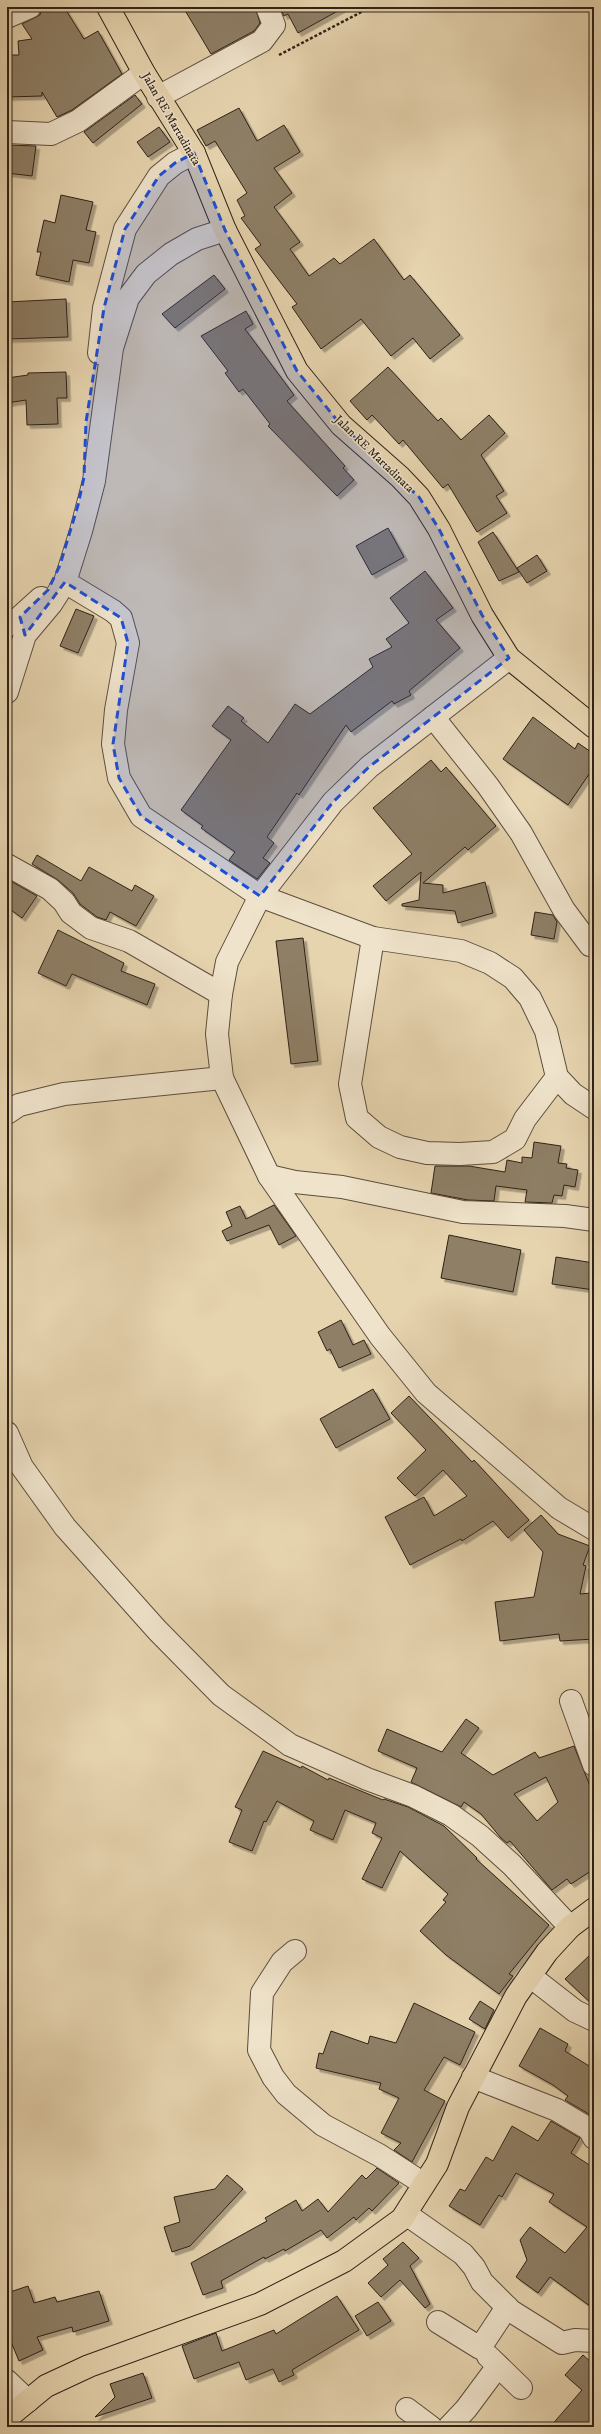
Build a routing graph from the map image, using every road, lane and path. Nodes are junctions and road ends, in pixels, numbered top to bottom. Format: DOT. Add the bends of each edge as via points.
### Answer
graph roads {
  1 [pos="30,7"];
  2 [pos="108,7"];
  3 [pos="267,7"];
  4 [pos="7,17"];
  5 [pos="144,73"];
  6 [pos="158,97"];
  7 [pos="7,132"];
  8 [pos="194,153"];
  9 [pos="225,230"];
  10 [pos="113,312"];
  11 [pos="89,479"];
  12 [pos="65,582"];
  13 [pos="15,628"];
  14 [pos="509,658"];
  15 [pos="7,692"];
  16 [pos="433,717"];
  17 [pos="594,727"];
  18 [pos="7,865"];
  19 [pos="260,896"];
  20 [pos="373,938"];
  21 [pos="590,945"];
  22 [pos="221,994"];
  23 [pos="557,1077"];
  24 [pos="222,1078"];
  25 [pos="594,1108"];
  26 [pos="7,1113"];
  27 [pos="269,1176"];
  28 [pos="594,1220"];
  29 [pos="7,1433"];
  30 [pos="594,1529"];
  31 [pos="571,1701"];
  32 [pos="594,1765"];
  33 [pos="594,1909"];
  34 [pos="570,1927"];
  35 [pos="295,1951"];
  36 [pos="530,1976"];
  37 [pos="594,2020"];
  38 [pos="473,2077"];
  39 [pos="594,2138"];
  40 [pos="424,2184"];
  41 [pos="406,2214"];
  42 [pos="507,2307"];
  43 [pos="438,2322"];
  44 [pos="594,2341"];
  45 [pos="480,2348"];
  46 [pos="498,2366"];
  47 [pos="7,2381"];
  48 [pos="521,2388"];
  49 [pos="28,2400"];
  50 [pos="407,2409"];
  51 [pos="7,2418"];
  52 [pos="431,2427"];
  53 [pos="449,2427"];
  1 -- 4 [label="street"];
  2 -- 5 [label="highway, Jalan RE Martadinata"];
  3 -- 6 [label="street" via="274,25 262,41"];
  5 -- 6 [label="highway, Jalan RE Martadinata"];
  5 -- 7 [label="street" via="78,121 51,134"];
  6 -- 8 [label="highway, Jalan RE Martadinata"];
  8 -- 9 [label="highway, Jalan RE Martadinata"];
  8 -- 10 [label="street" via="175,163 159,176 125,229"];
  9 -- 10 [label="street" via="197,239 171,254 146,274 128,298"];
  9 -- 14 [label="highway, Jalan RE Martadinata" via="297,371 341,425 419,497 439,529 482,615"];
  10 -- 11 [label="street" via="112,348"];
  11 -- 12 [label="street"];
  11 -- 13 [label="street" via="78,505 60,564 48,590"];
  12 -- 13 [label="street" via="51,604"];
  12 -- 19 [label="street" via="121,618 128,643 116,710 113,744 119,778 131,801 141,816"];
  13 -- 15 [label="street"];
  14 -- 16 [label="street"];
  14 -- 17 [label="highway, Jalan RE Martadinata"];
  16 -- 19 [label="street" via="369,767 333,802"];
  16 -- 21 [label="street" via="488,786 521,833 564,910"];
  18 -- 22 [label="street" via="50,889 71,913 91,928 129,941"];
  19 -- 20 [label="street"];
  19 -- 22 [label="street" via="228,962"];
  20 -- 23 [label="street" via="461,951 490,963 513,978 530,998 546,1031"];
  20 -- 23 [label="street" via="350,1084 357,1118 379,1137 400,1147 427,1153 493,1152 515,1139 525,1119"];
  22 -- 24 [label="street" via="217,1034"];
  23 -- 25 [label="street" via="573,1094"];
  24 -- 26 [label="street" via="64,1094 19,1105"];
  24 -- 27 [label="street"];
  27 -- 28 [label="street" via="295,1182 342,1187 463,1212 565,1216"];
  27 -- 30 [label="street" via="380,1336 426,1392 559,1508"];
  29 -- 34 [label="street" via="22,1467 65,1527 157,1630 221,1696 290,1745 366,1779 413,1796 451,1815 480,1836 512,1865"];
  31 -- 32 [label="street"];
  33 -- 34 [label="highway"];
  34 -- 36 [label="highway" via="547,1952"];
  35 -- 40 [label="street" via="282,1962 262,1993 259,2050 273,2077 286,2094 323,2125 379,2155"];
  36 -- 37 [label="street" via="575,2011"];
  36 -- 38 [label="highway" via="516,1996"];
  38 -- 39 [label="street" via="557,2110 589,2129"];
  38 -- 40 [label="highway" via="458,2107 437,2164"];
  40 -- 41 [label="highway"];
  41 -- 42 [label="street" via="463,2254 482,2282"];
  41 -- 49 [label="highway" via="344,2261 260,2304 89,2366 46,2386"];
  42 -- 44 [label="street" via="555,2341"];
  42 -- 45 [label="street"];
  43 -- 45 [label="street"];
  45 -- 46 [label="street"];
  46 -- 48 [label="street"];
  46 -- 53 [label="street"];
  47 -- 49 [label="street"];
  49 -- 51 [label="highway"];
  50 -- 52 [label="street"];
}
